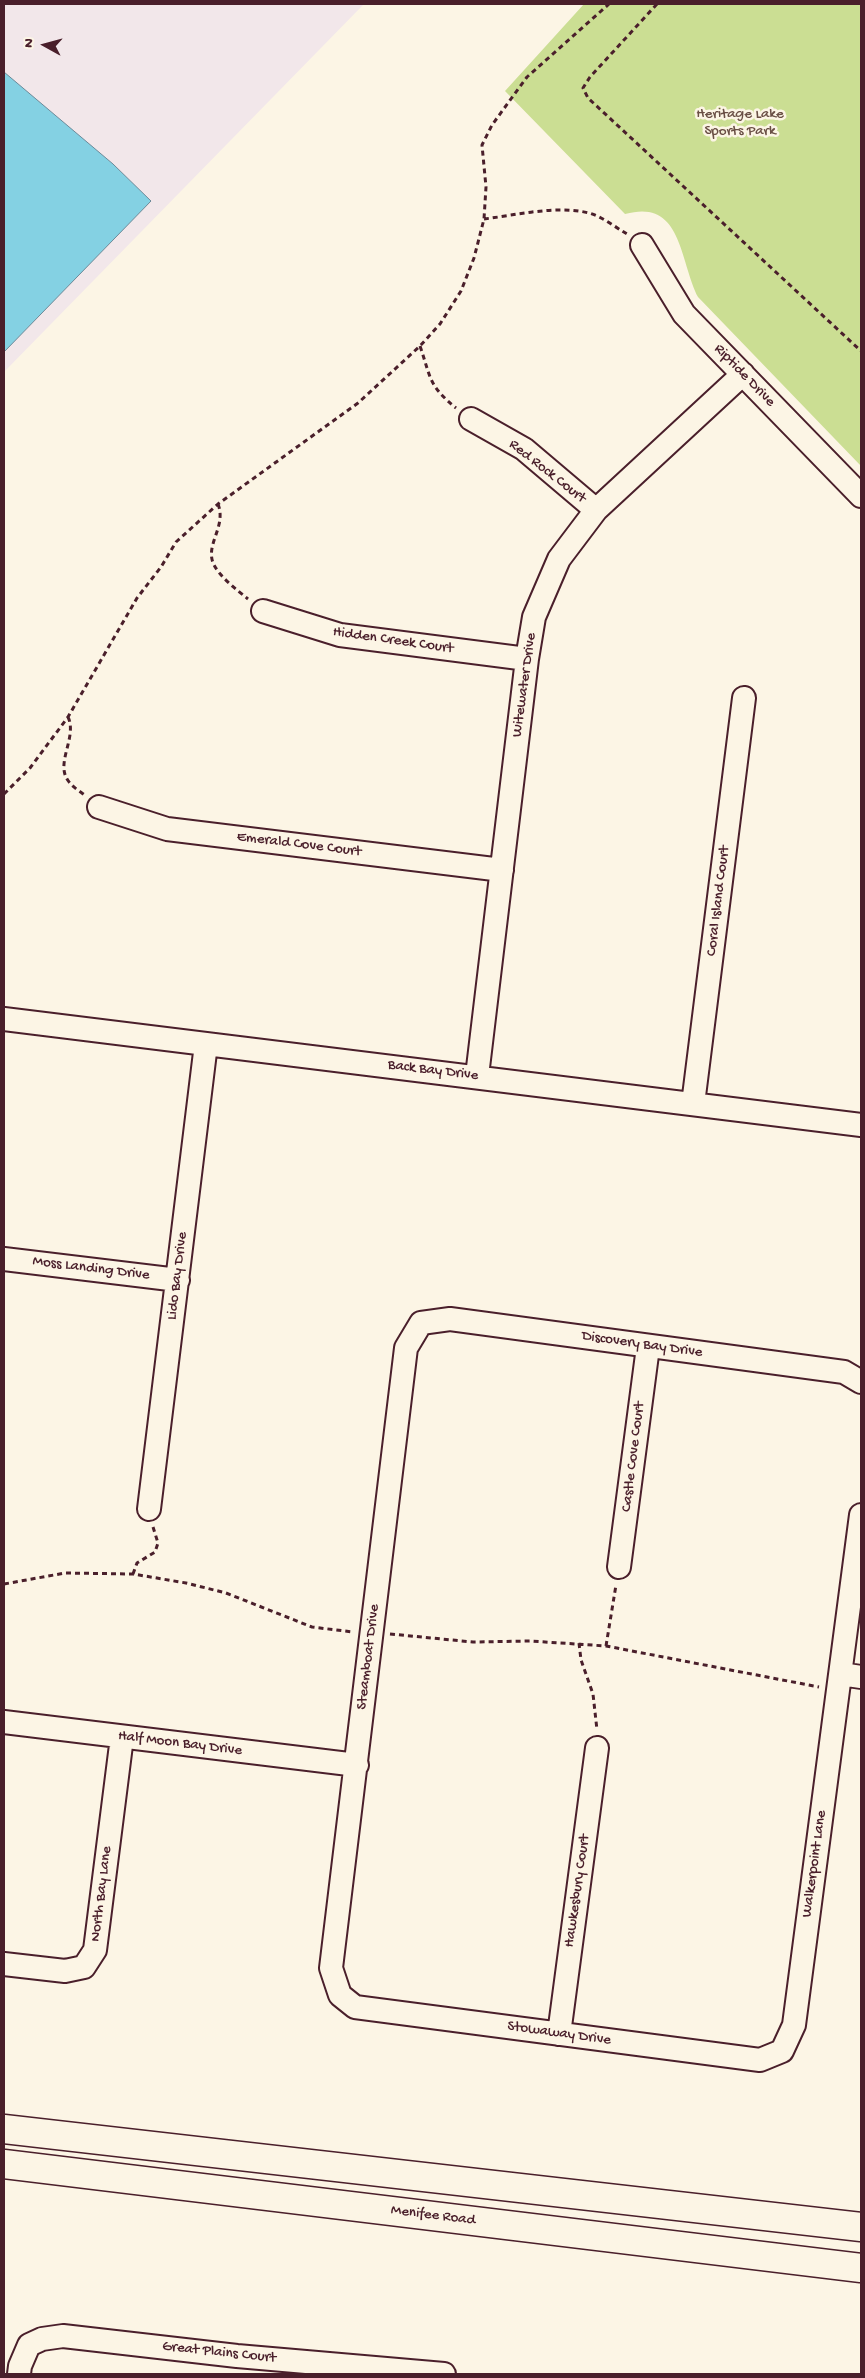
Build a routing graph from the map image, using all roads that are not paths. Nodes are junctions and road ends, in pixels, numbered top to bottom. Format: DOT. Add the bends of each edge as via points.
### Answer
graph roads {
  1 [pos="642,244"];
  2 [pos="743,374"];
  3 [pos="471,420"];
  4 [pos="861,496"];
  5 [pos="596,510"];
  6 [pos="263,611"];
  7 [pos="527,659"];
  8 [pos="744,698"];
  9 [pos="99,807"];
  10 [pos="502,870"];
  11 [pos="4,1019"];
  12 [pos="206,1044"];
  13 [pos="477,1076"];
  14 [pos="693,1104"];
  15 [pos="861,1125"];
  16 [pos="4,1259"];
  17 [pos="178,1280"];
  18 [pos="421,1323"];
  19 [pos="648,1347"];
  20 [pos="861,1382"];
  21 [pos="149,1509"];
  22 [pos="861,1515"];
  23 [pos="619,1567"];
  24 [pos="849,1670"];
  25 [pos="4,1722"];
  26 [pos="122,1737"];
  27 [pos="597,1748"];
  28 [pos="357,1765"];
  29 [pos="4,1964"];
  30 [pos="340,1995"];
  31 [pos="559,2034"];
  32 [pos="782,2051"];
  33 [pos="4,2130"];
  34 [pos="4,2164"];
  35 [pos="861,2227"];
  36 [pos="861,2268"];
  37 [pos="236,2365"];
  38 [pos="19,2374"];
  39 [pos="440,2374"];
  40 [pos="444,2374"];
  1 -- 2 [label="street, Riptide Drive" via="684,314"];
  2 -- 4 [label="street, Riptide Drive"];
  2 -- 5 [label="street, Witewater Drive"];
  3 -- 5 [label="street, Red Rock Court" via="524,449"];
  5 -- 7 [label="street, Witewater Drive" via="559,559 534,617"];
  6 -- 7 [label="street, Hidden Creek Court" via="340,635"];
  7 -- 10 [label="street, Witewater Drive"];
  8 -- 14 [label="street, Coral Island Court"];
  9 -- 10 [label="street, Emerald Cove Court" via="167,829"];
  10 -- 13 [label="street, Witewater Drive"];
  11 -- 12 [label="street, Back Bay Drive"];
  12 -- 13 [label="street, Back Bay Drive"];
  12 -- 17 [label="street, Lido Bay Drive"];
  13 -- 14 [label="street, Back Bay Drive"];
  14 -- 15 [label="street, Back Bay Drive"];
  16 -- 17 [label="street, Moss Landing Drive"];
  17 -- 21 [label="street, Lido Bay Drive"];
  18 -- 19 [label="street, Discovery Bay Drive" via="450,1319"];
  18 -- 28 [label="street, Steamboat Drive" via="406,1348"];
  19 -- 20 [label="street, Discovery Bay Drive" via="844,1372"];
  19 -- 23 [label="street, Castle Cove Court"];
  22 -- 24 [label="street, Walkerpoint Lane"];
  24 -- 32 [label="street, Walkerpoint Lane" via="794,2025"];
  25 -- 26 [label="street, Half Moon Bay Drive"];
  26 -- 28 [label="street, Half Moon Bay Drive"];
  26 -- 29 [label="street, North Bay Lane" via="95,1950 84,1967 65,1971"];
  27 -- 31 [label="street, Hawkesbury Court"];
  28 -- 30 [label="street, Steamboat Drive" via="331,1968"];
  30 -- 31 [label="street, Stowaway Drive" via="355,2007"];
  31 -- 32 [label="street, Stowaway Drive" via="760,2060"];
  33 -- 35 [label="main road"];
  34 -- 36 [label="main road, Menifee Road"];
  37 -- 38 [label="street, Great Plains Court" via="63,2336 30,2345"];
  37 -- 39 [label="street, Great Plains Court"];
  39 -- 40 [label="street, Great Plains Court"];
}
